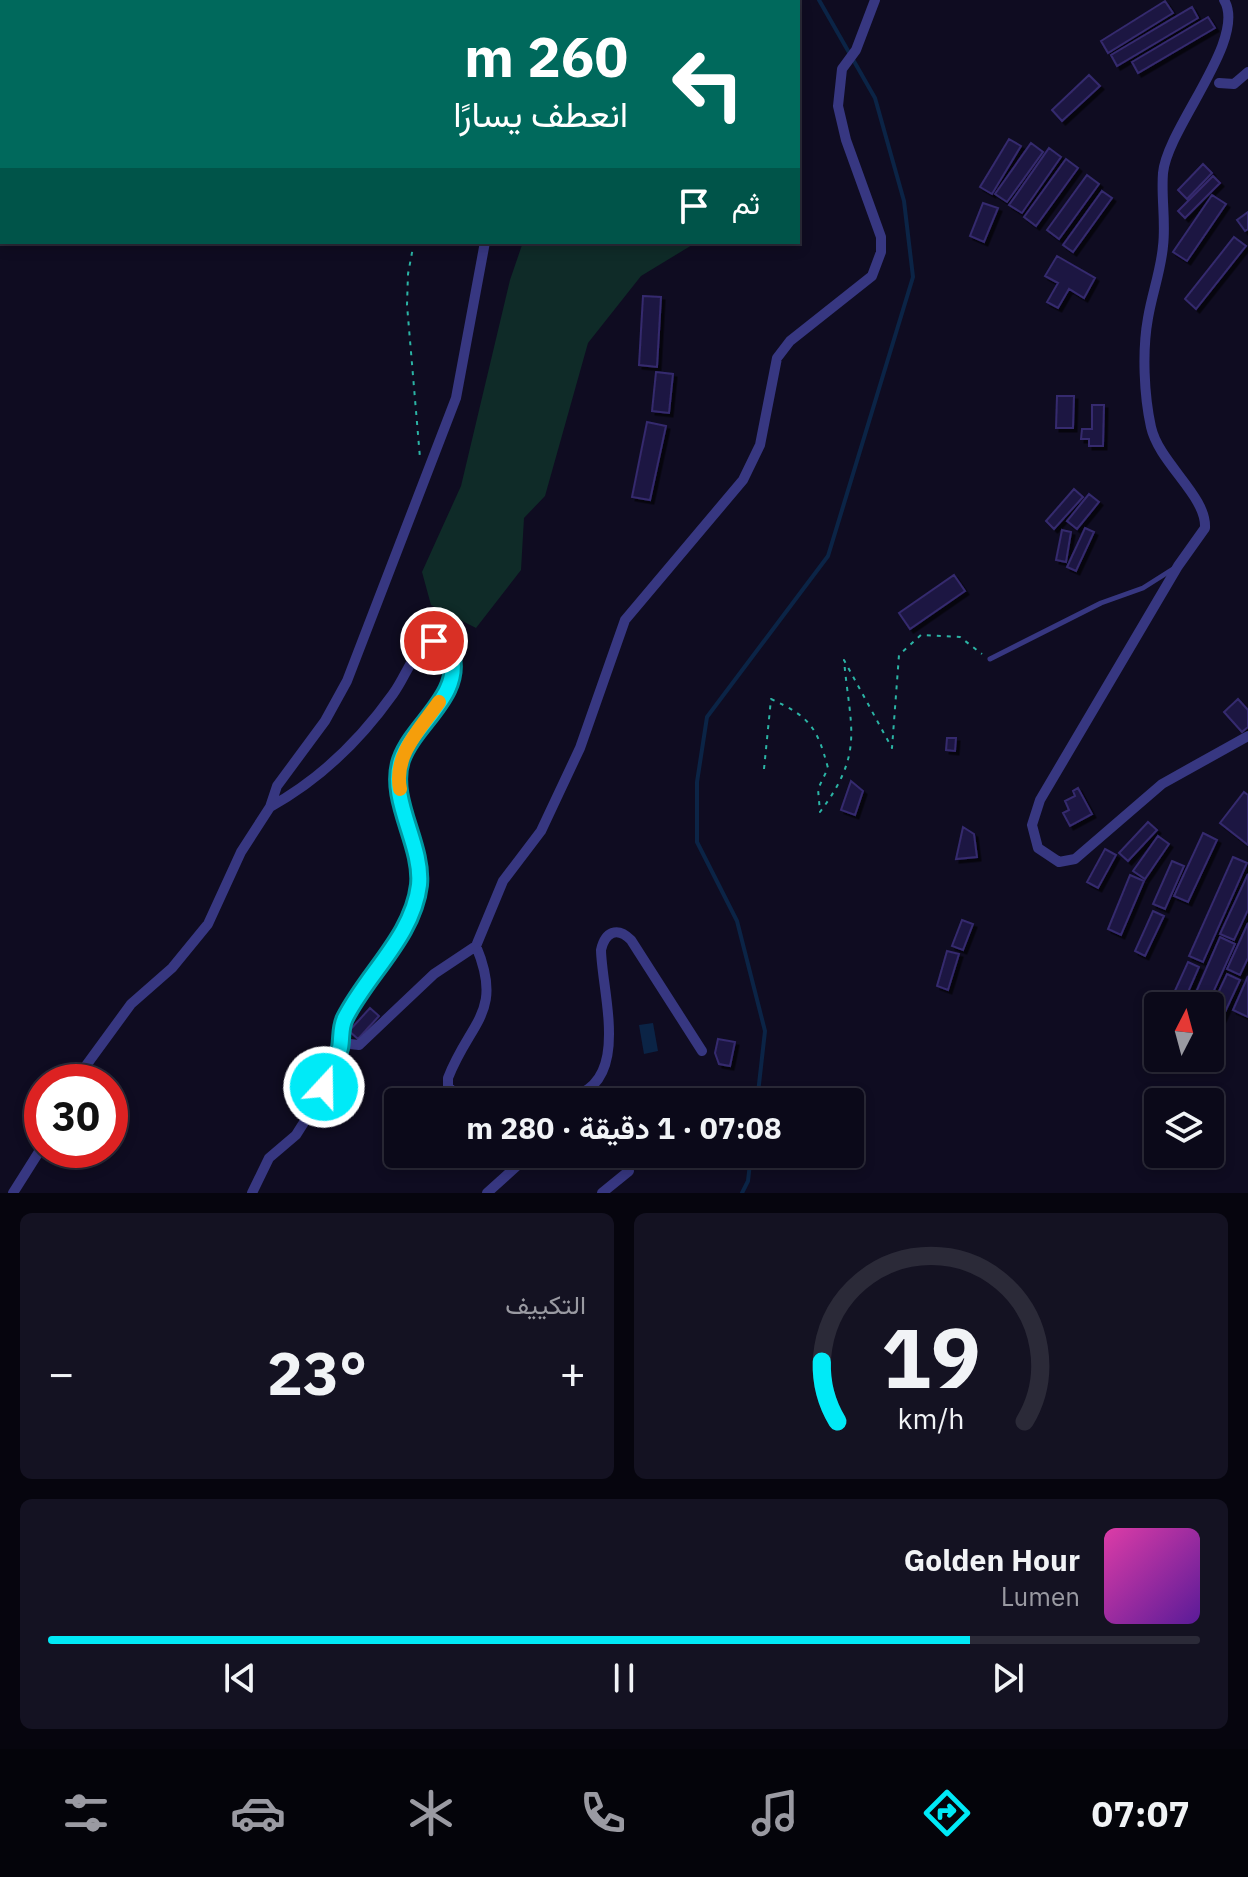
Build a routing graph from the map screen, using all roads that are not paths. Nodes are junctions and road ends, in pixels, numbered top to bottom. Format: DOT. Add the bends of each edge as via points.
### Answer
graph roads {
  1 [pos="875,0"];
  2 [pos="1231,2"];
  3 [pos="1241,31"];
  4 [pos="1230,68"];
  5 [pos="1248,72"];
  6 [pos="1219,83"];
  7 [pos="485,244"];
  8 [pos="1178,566"];
  9 [pos="990,659"];
  10 [pos="1248,736"];
  11 [pos="270,807"];
  12 [pos="476,946"];
  13 [pos="341,1043"];
  14 [pos="702,1051"];
  15 [pos="87,1064"];
  16 [pos="450,1088"];
  17 [pos="588,1088"];
  18 [pos="29,1168"];
  19 [pos="515,1168"];
  20 [pos="629,1171"];
  21 [pos="13,1193"];
  22 [pos="252,1193"];
  23 [pos="487,1193"];
  24 [pos="602,1193"];
  1 -- 12 [label="street" via="856,50 842,69 838,106 877,219 878,262 862,287 790,341 777,358 753,463 715,518 625,620 580,748 541,831 503,881"];
  2 -- 3 [label="street"];
  4 -- 6 [label="street"];
  5 -- 6 [label="street" via="1234,84"];
  6 -- 8 [label="street" via="1173,143 1163,170 1164,244 1147,322 1153,435 1205,523"];
  7 -- 11 [label="street" via="456,398 347,681 325,721 284,774"];
  8 -- 9 [label="lane" via="1143,588 1101,603"];
  8 -- 10 [label="street" via="1040,800 1032,825 1038,848 1059,862 1075,859 1162,784"];
  11 -- 13 [label="street" via="337,758 382,709 423,646 434,641 448,648 454,662 450,683 405,750 398,773 419,858 414,907 345,1017"];
  11 -- 15 [label="street" via="241,852 208,924 172,968 131,1004"];
  12 -- 13 [label="street" via="434,974 359,1045"];
  12 -- 16 [label="street" via="489,988 448,1078"];
  13 -- 22 [label="street" via="315,1105 296,1135 269,1158"];
  14 -- 17 [label="street" via="631,940 611,932 601,950 607,1063"];
  18 -- 21 [label="street"];
  19 -- 23 [label="street"];
  20 -- 24 [label="street"];
}
